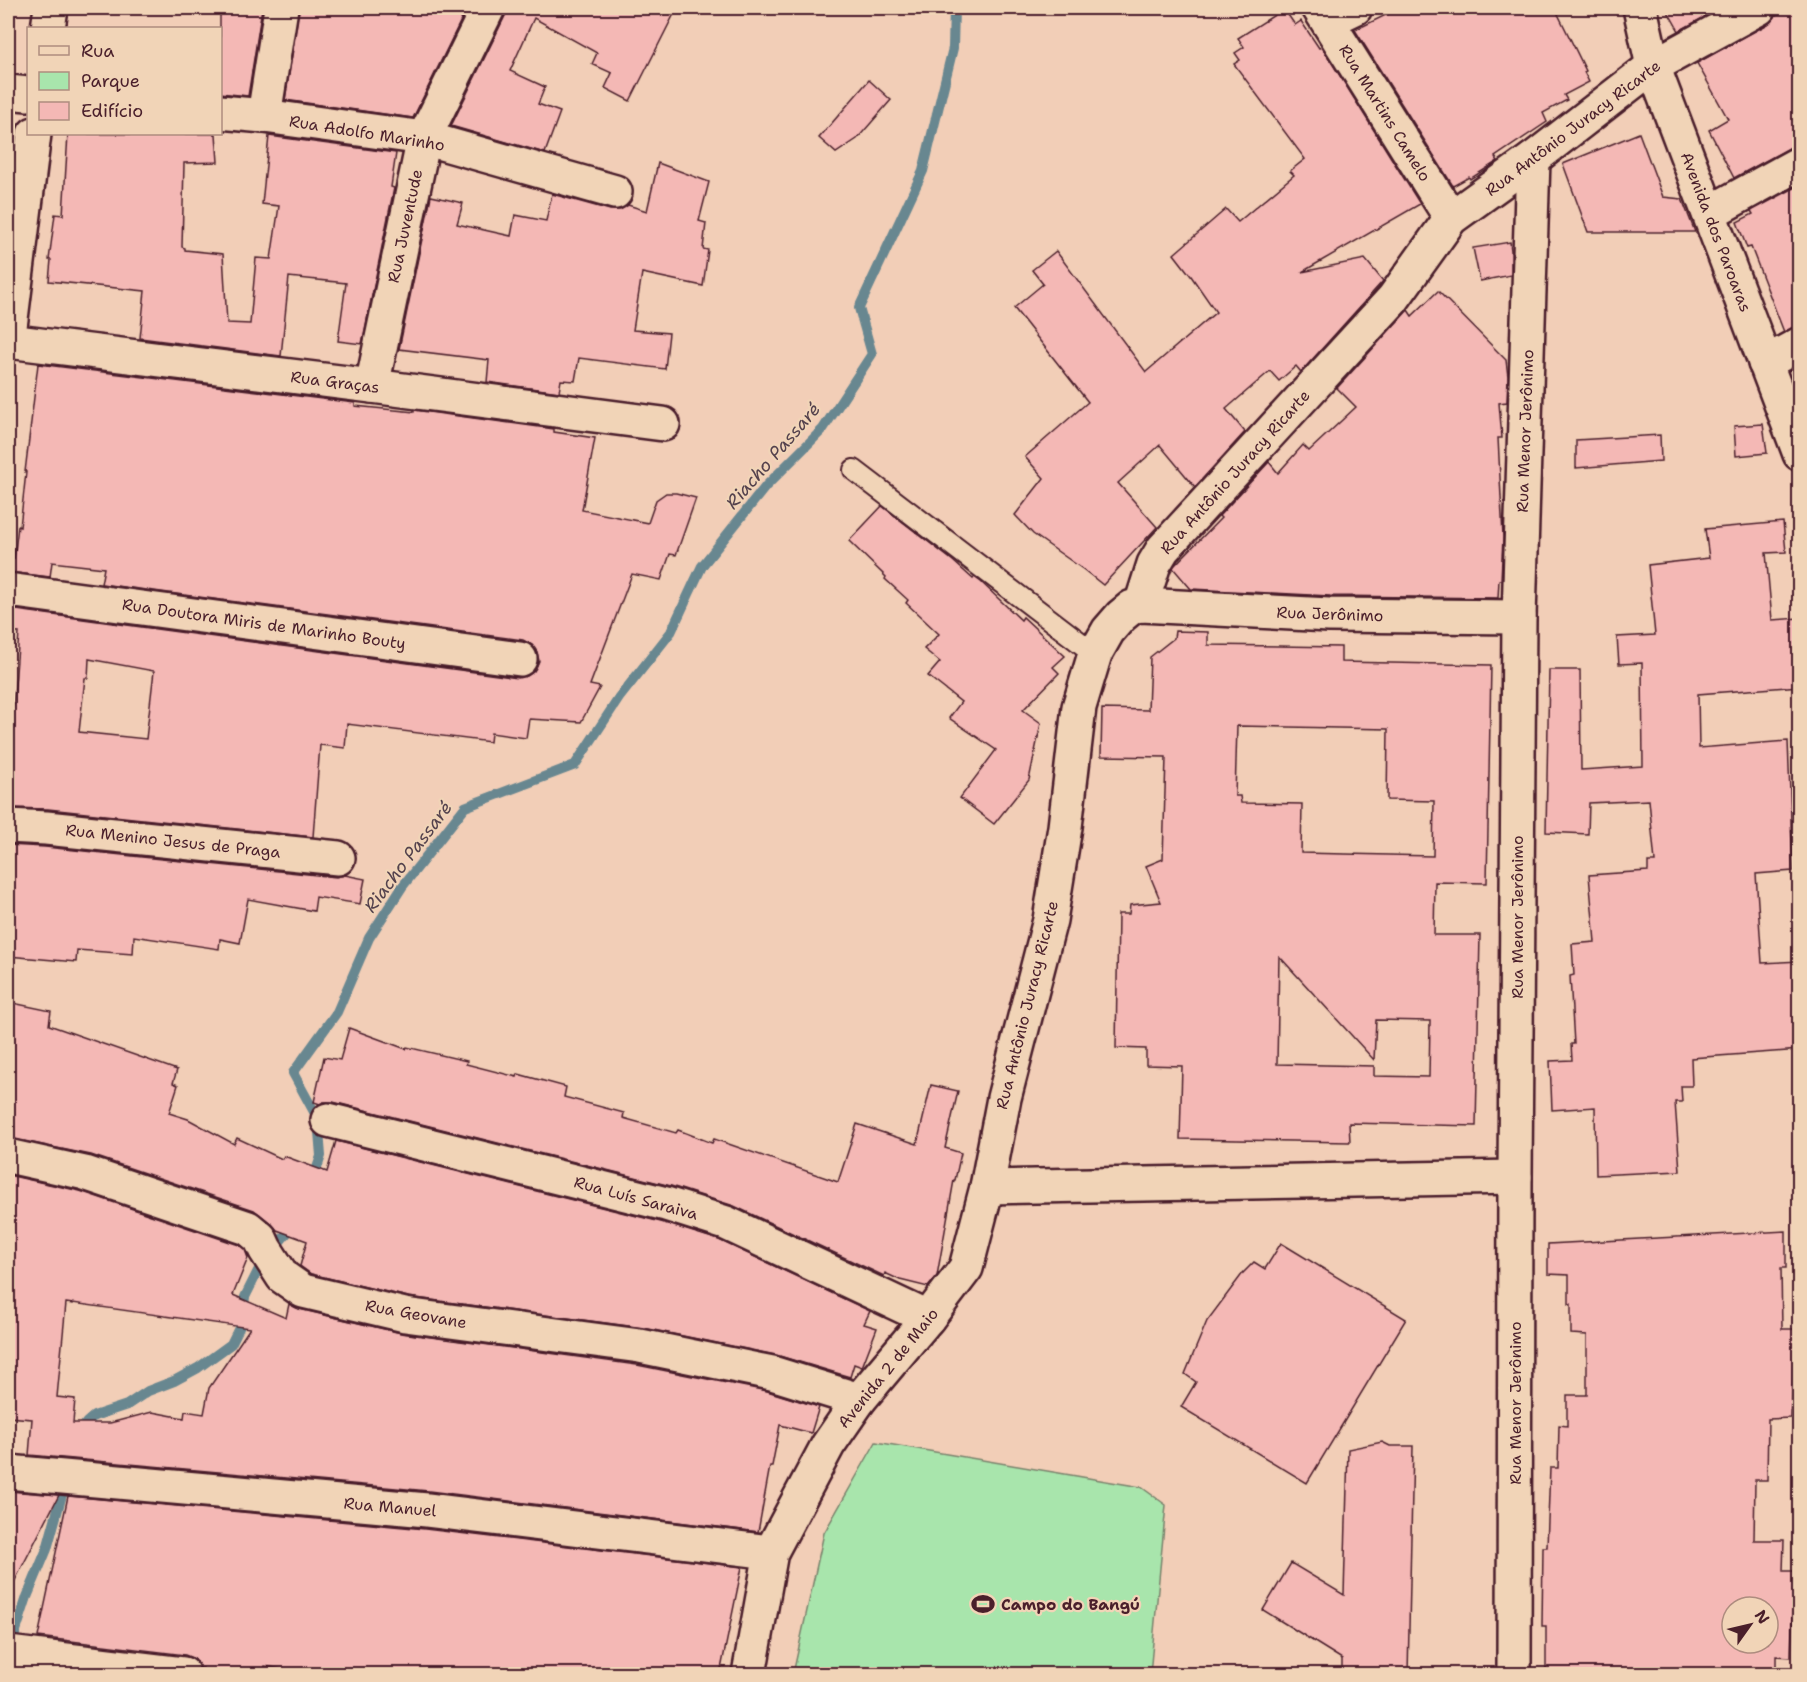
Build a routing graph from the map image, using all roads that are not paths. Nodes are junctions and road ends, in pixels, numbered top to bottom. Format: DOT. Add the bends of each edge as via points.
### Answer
graph roads {
  1 [pos="51,8"];
  2 [pos="281,8"];
  3 [pos="488,8"];
  4 [pos="1640,8"];
  5 [pos="1760,8"];
  6 [pos="1334,12"];
  7 [pos="48,27"];
  8 [pos="1653,66"];
  9 [pos="8,92"];
  10 [pos="27,94"];
  11 [pos="222,112"];
  12 [pos="264,116"];
  13 [pos="34,135"];
  14 [pos="424,138"];
  15 [pos="1533,159"];
  16 [pos="1800,163"];
  17 [pos="615,192"];
  18 [pos="1709,213"];
  19 [pos="1451,218"];
  20 [pos="8,342"];
  21 [pos="1800,344"];
  22 [pos="1765,363"];
  23 [pos="372,386"];
  24 [pos="663,424"];
  25 [pos="1800,454"];
  26 [pos="854,470"];
  27 [pos="8,590"];
  28 [pos="1141,605"];
  29 [pos="1520,616"];
  30 [pos="1095,654"];
  31 [pos="520,659"];
  32 [pos="8,826"];
  33 [pos="338,858"];
  34 [pos="328,1120"];
  35 [pos="8,1156"];
  36 [pos="1515,1178"];
  37 [pos="987,1187"];
  38 [pos="966,1268"];
  39 [pos="928,1318"];
  40 [pos="859,1400"];
  41 [pos="20,1473"];
  42 [pos="771,1552"];
  43 [pos="21,1655"];
  44 [pos="183,1674"];
  45 [pos="749,1674"];
  46 [pos="1514,1674"];
  1 -- 7 [label="street"];
  2 -- 12 [label="street"];
  3 -- 14 [label="street, Rua Juventude"];
  4 -- 8 [label="street, Avenida dos Paroaras"];
  5 -- 8 [label="street, Rua Antônio Juracy Ricarte"];
  6 -- 19 [label="street, Rua Martins Camelo"];
  8 -- 15 [label="street, Rua Antônio Juracy Ricarte"];
  8 -- 18 [label="street, Avenida dos Paroaras"];
  9 -- 10 [label="street"];
  11 -- 12 [label="street, Rua Adolfo Marinho"];
  12 -- 14 [label="street, Rua Adolfo Marinho"];
  13 -- 20 [label="street"];
  14 -- 17 [label="street, Rua Adolfo Marinho"];
  14 -- 23 [label="street, Rua Juventude"];
  15 -- 19 [label="street, Rua Antônio Juracy Ricarte"];
  15 -- 29 [label="street, Rua Menor Jerônimo"];
  16 -- 18 [label="street"];
  18 -- 22 [label="street, Avenida dos Paroaras"];
  19 -- 28 [label="street, Rua Antônio Juracy Ricarte" via="1393,299 1163,549"];
  20 -- 23 [label="street, Rua Graças"];
  21 -- 22 [label="street"];
  22 -- 25 [label="street, Avenida dos Paroaras"];
  23 -- 24 [label="street, Rua Graças"];
  26 -- 30 [label="lane"];
  27 -- 31 [label="street, Rua Doutora Miris de Marinho Bouty"];
  28 -- 29 [label="street, Rua Jerônimo" via="1329,615"];
  28 -- 30 [label="street, Rua Antônio Juracy Ricarte" via="1114,621"];
  29 -- 36 [label="street, Rua Menor Jerônimo"];
  30 -- 37 [label="street, Rua Antônio Juracy Ricarte" via="1079,706 1050,920 1004,1098"];
  32 -- 33 [label="street, Rua Menino Jesus de Praga"];
  34 -- 39 [label="street, Rua Luís Saraiva" via="666,1204 726,1223"];
  35 -- 40 [label="street, Rua Geovane" via="85,1173 248,1228 260,1238 283,1277 303,1291 405,1315 640,1346 772,1373"];
  36 -- 37 [label="street"];
  36 -- 46 [label="street, Rua Menor Jerônimo"];
  37 -- 38 [label="street, Rua Antônio Juracy Ricarte"];
  38 -- 39 [label="street, Avenida 2 de Maio"];
  39 -- 40 [label="street, Avenida 2 de Maio"];
  40 -- 42 [label="street, Avenida 2 de Maio" via="828,1445"];
  41 -- 42 [label="street, Rua Manuel" via="427,1510"];
  42 -- 45 [label="street, Avenida 2 de Maio"];
  43 -- 44 [label="street"];
}
